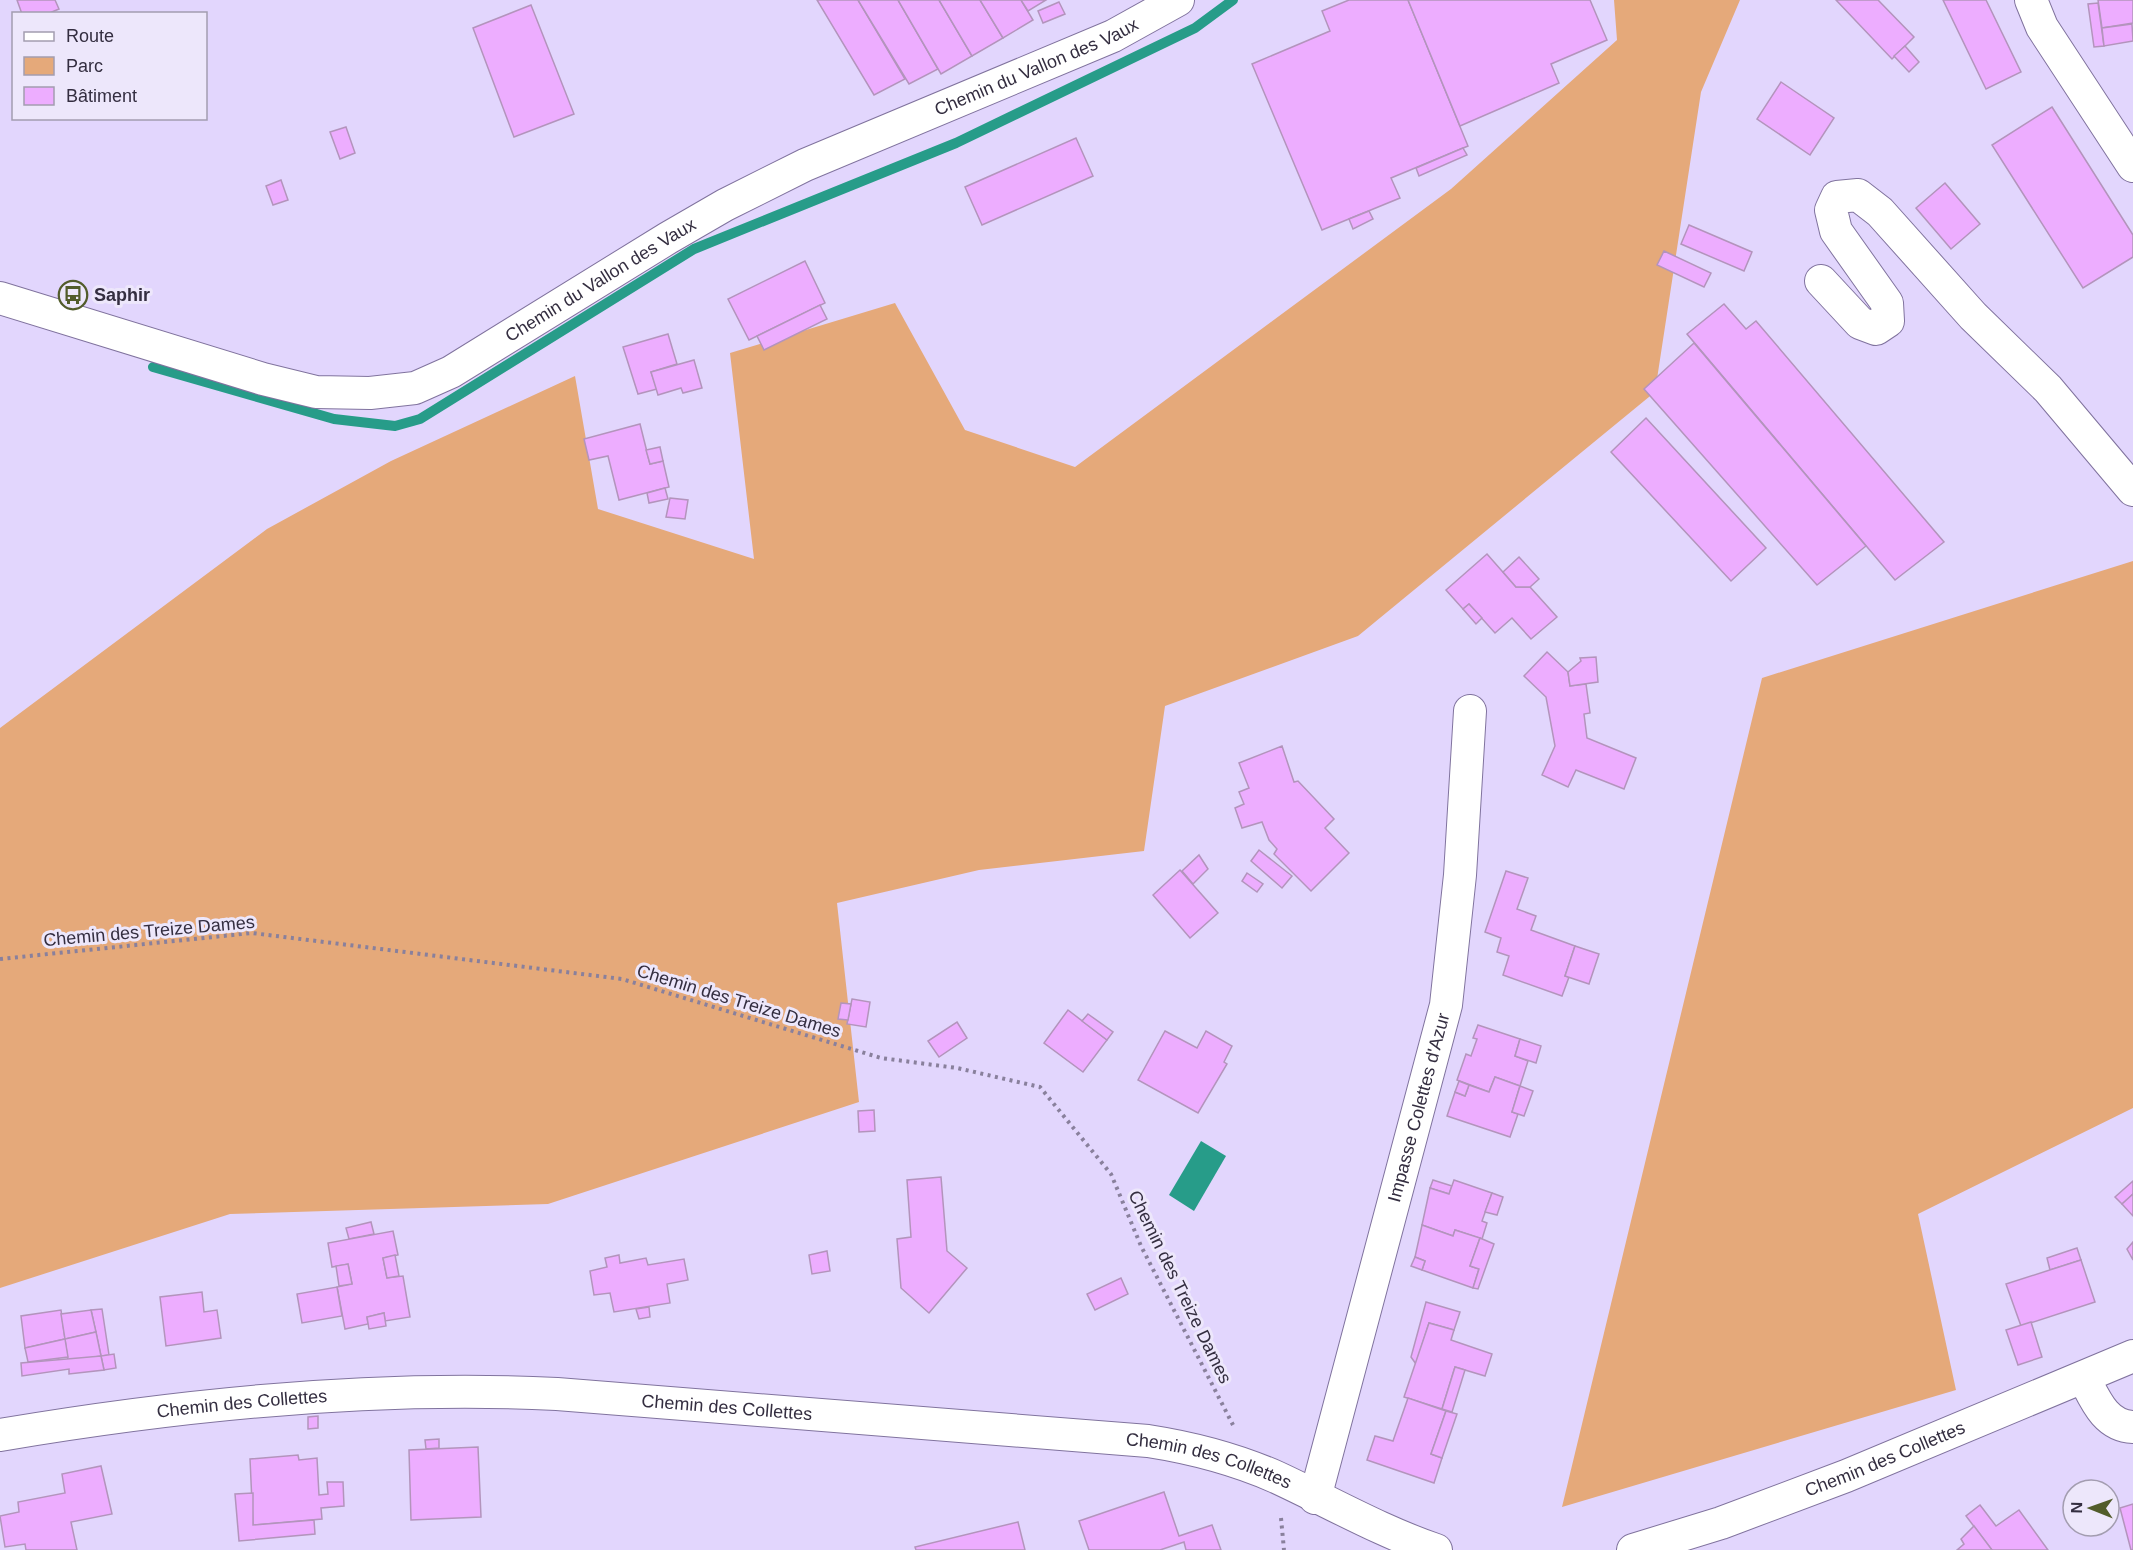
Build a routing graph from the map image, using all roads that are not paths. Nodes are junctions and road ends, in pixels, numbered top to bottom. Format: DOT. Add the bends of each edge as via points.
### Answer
graph roads {
  1 [pos="1178,0"];
  2 [pos="2031,0"];
  3 [pos="2133,166"];
  4 [pos="1821,281"];
  5 [pos="0,298"];
  6 [pos="2133,490"];
  7 [pos="1470,711"];
  8 [pos="2133,1356"];
  9 [pos="2084,1378"];
  10 [pos="2133,1426"];
  11 [pos="0,1435"];
  12 [pos="1315,1498"];
  13 [pos="1436,1550"];
  14 [pos="1633,1550"];
  1 -- 5 [label="street, Chemin du Vallon des Vaux" via="1113,36 805,165 725,206 451,372 415,388 370,393 316,392"];
  2 -- 3 [label="street" via="2042,27"];
  4 -- 6 [label="street" via="1860,323 1876,329 1888,321 1887,303 1836,231 1831,210 1837,197 1858,195 1880,212 1972,316 2048,389"];
  7 -- 12 [label="street, Impasse Colettes d'Azur" via="1460,875 1446,1005"];
  8 -- 9 [label="street, Chemin des Collettes"];
  9 -- 10 [label="street" via="2106,1417 2123,1426"];
  9 -- 14 [label="street, Chemin des Collettes" via="1846,1476 1721,1523"];
  11 -- 12 [label="street, Chemin des Collettes" via="115,1415 279,1400 478,1390 1148,1441 1196,1449 1241,1464"];
  12 -- 13 [label="street, Chemin des Collettes"];
}
